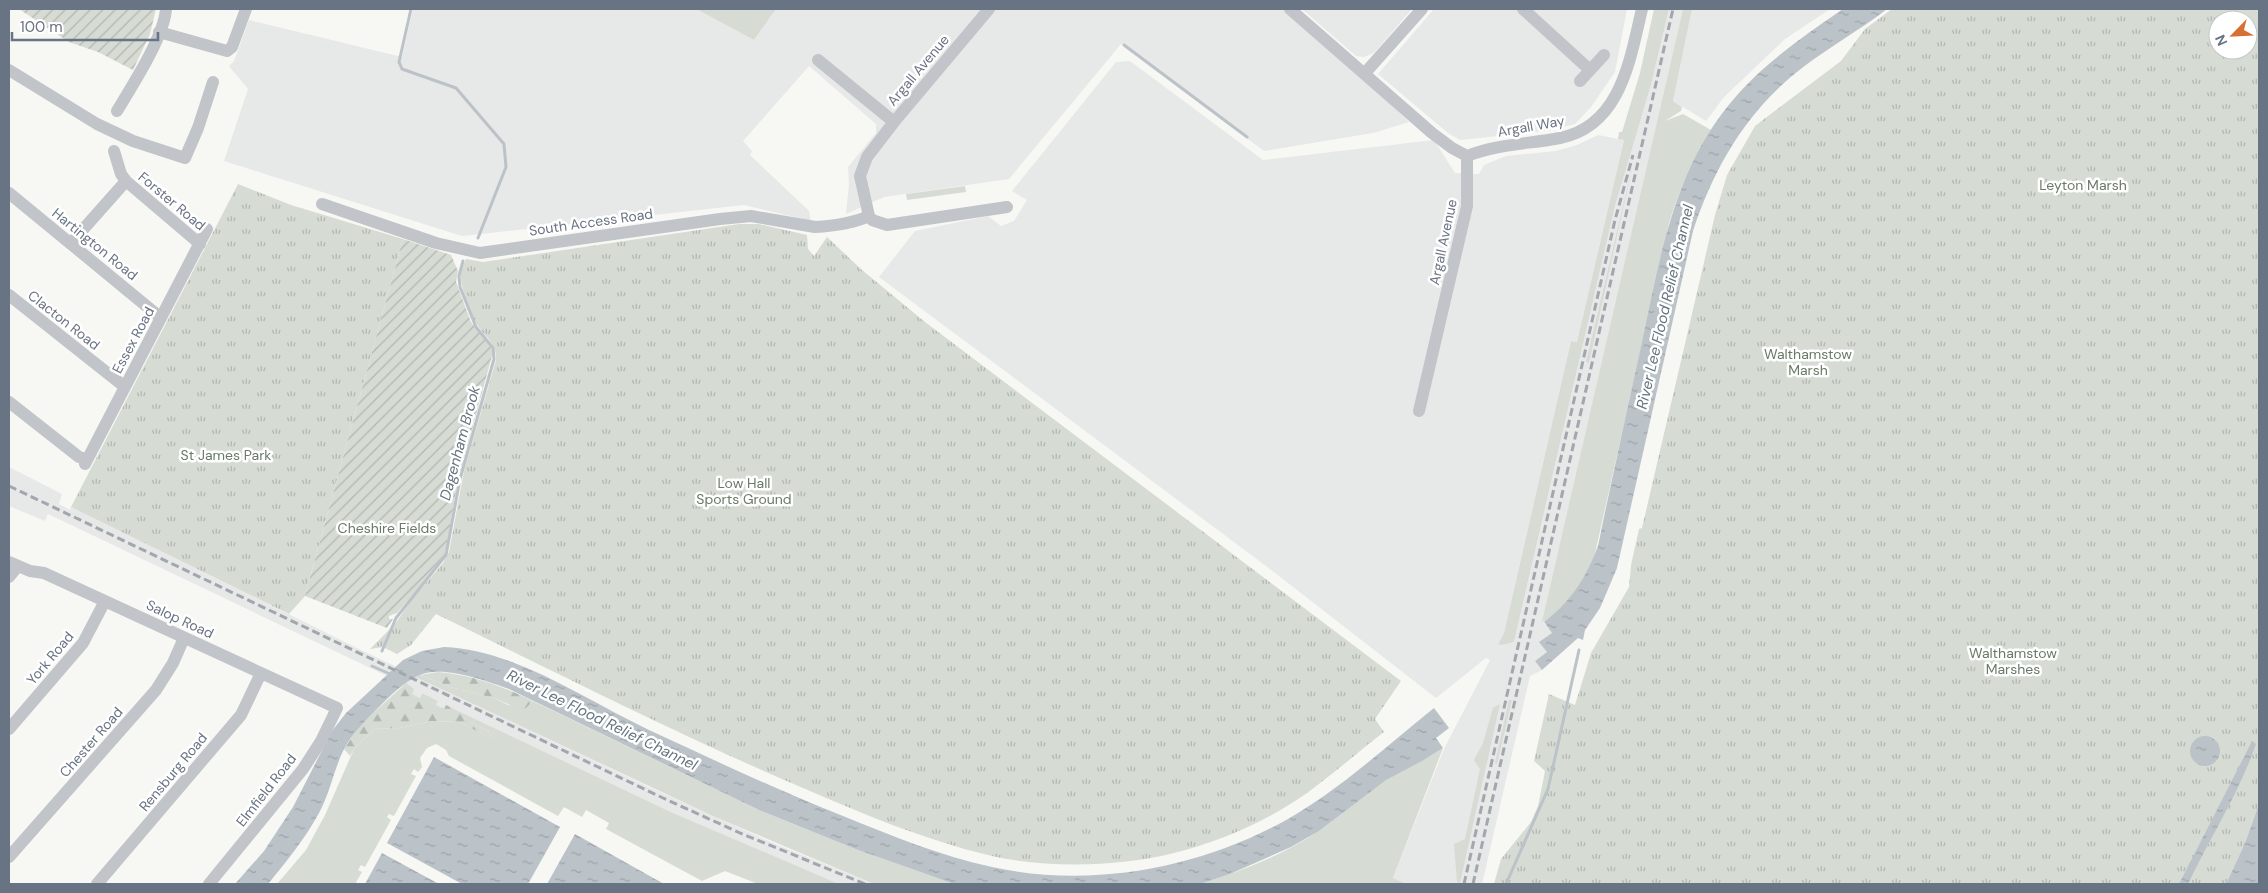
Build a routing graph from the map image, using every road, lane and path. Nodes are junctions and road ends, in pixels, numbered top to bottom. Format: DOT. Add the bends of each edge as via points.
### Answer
graph roads {
  1 [pos="166,9"];
  2 [pos="246,9"];
  3 [pos="989,9"];
  4 [pos="1290,9"];
  5 [pos="1422,9"];
  6 [pos="1523,9"];
  7 [pos="1642,9"];
  8 [pos="159,32"];
  9 [pos="1604,55"];
  10 [pos="818,60"];
  11 [pos="9,70"];
  12 [pos="1590,70"];
  13 [pos="1365,73"];
  14 [pos="1580,81"];
  15 [pos="213,82"];
  16 [pos="117,111"];
  17 [pos="894,122"];
  18 [pos="114,151"];
  19 [pos="1467,156"];
  20 [pos="126,181"];
  21 [pos="9,193"];
  22 [pos="322,204"];
  23 [pos="1007,208"];
  24 [pos="869,216"];
  25 [pos="207,229"];
  26 [pos="71,243"];
  27 [pos="200,244"];
  28 [pos="9,295"];
  29 [pos="161,318"];
  30 [pos="125,387"];
  31 [pos="9,402"];
  32 [pos="1419,411"];
  33 [pos="14,564"];
  34 [pos="9,577"];
  35 [pos="105,600"];
  36 [pos="184,638"];
  37 [pos="261,673"];
  38 [pos="337,708"];
  39 [pos="9,729"];
  40 [pos="9,857"];
  41 [pos="97,884"];
  42 [pos="209,884"];
  1 -- 8 [label="street"];
  2 -- 8 [label="street" via="232,47 226,51"];
  3 -- 17 [label="street, Argall Avenue"];
  4 -- 13 [label="street"];
  5 -- 13 [label="street"];
  6 -- 12 [label="street"];
  7 -- 19 [label="street, Argall Way" via="1625,77 1614,100 1596,121 1562,138 1493,148"];
  8 -- 16 [label="street" via="144,66"];
  9 -- 12 [label="street"];
  10 -- 17 [label="street, Argall Avenue"];
  11 -- 15 [label="street" via="109,130 133,142 184,158"];
  12 -- 14 [label="street"];
  13 -- 19 [label="street" via="1442,140"];
  17 -- 24 [label="street" via="861,168 862,191"];
  18 -- 20 [label="street, Forster Road" via="120,174"];
  19 -- 32 [label="street, Argall Avenue" via="1468,206"];
  20 -- 26 [label="street, Forster Road"];
  20 -- 27 [label="street, Forster Road"];
  21 -- 26 [label="street, Hartington Road"];
  22 -- 24 [label="street, South Access Road" via="436,243 480,253 720,218 751,216 815,227 848,224"];
  23 -- 24 [label="street" via="894,225"];
  25 -- 27 [label="street, Essex Road"];
  26 -- 29 [label="street, Hartington Road"];
  27 -- 29 [label="street, Essex Road"];
  28 -- 30 [label="street, Clacton Road"];
  29 -- 30 [label="street, Essex Road"];
  30 -- 31 [label="street, Essex Road" via="86,462"];
  33 -- 34 [label="street"];
  33 -- 35 [label="street, Salop Road" via="44,573"];
  35 -- 36 [label="street, Salop Road"];
  35 -- 39 [label="street, York Road" via="83,643"];
  36 -- 37 [label="street, Salop Road"];
  36 -- 40 [label="street, Chester Road" via="156,690"];
  37 -- 38 [label="street, Salop Road"];
  37 -- 41 [label="street, Rensburg Road" via="241,715"];
  38 -- 42 [label="street, Elmfield Road" via="303,769"];
}
